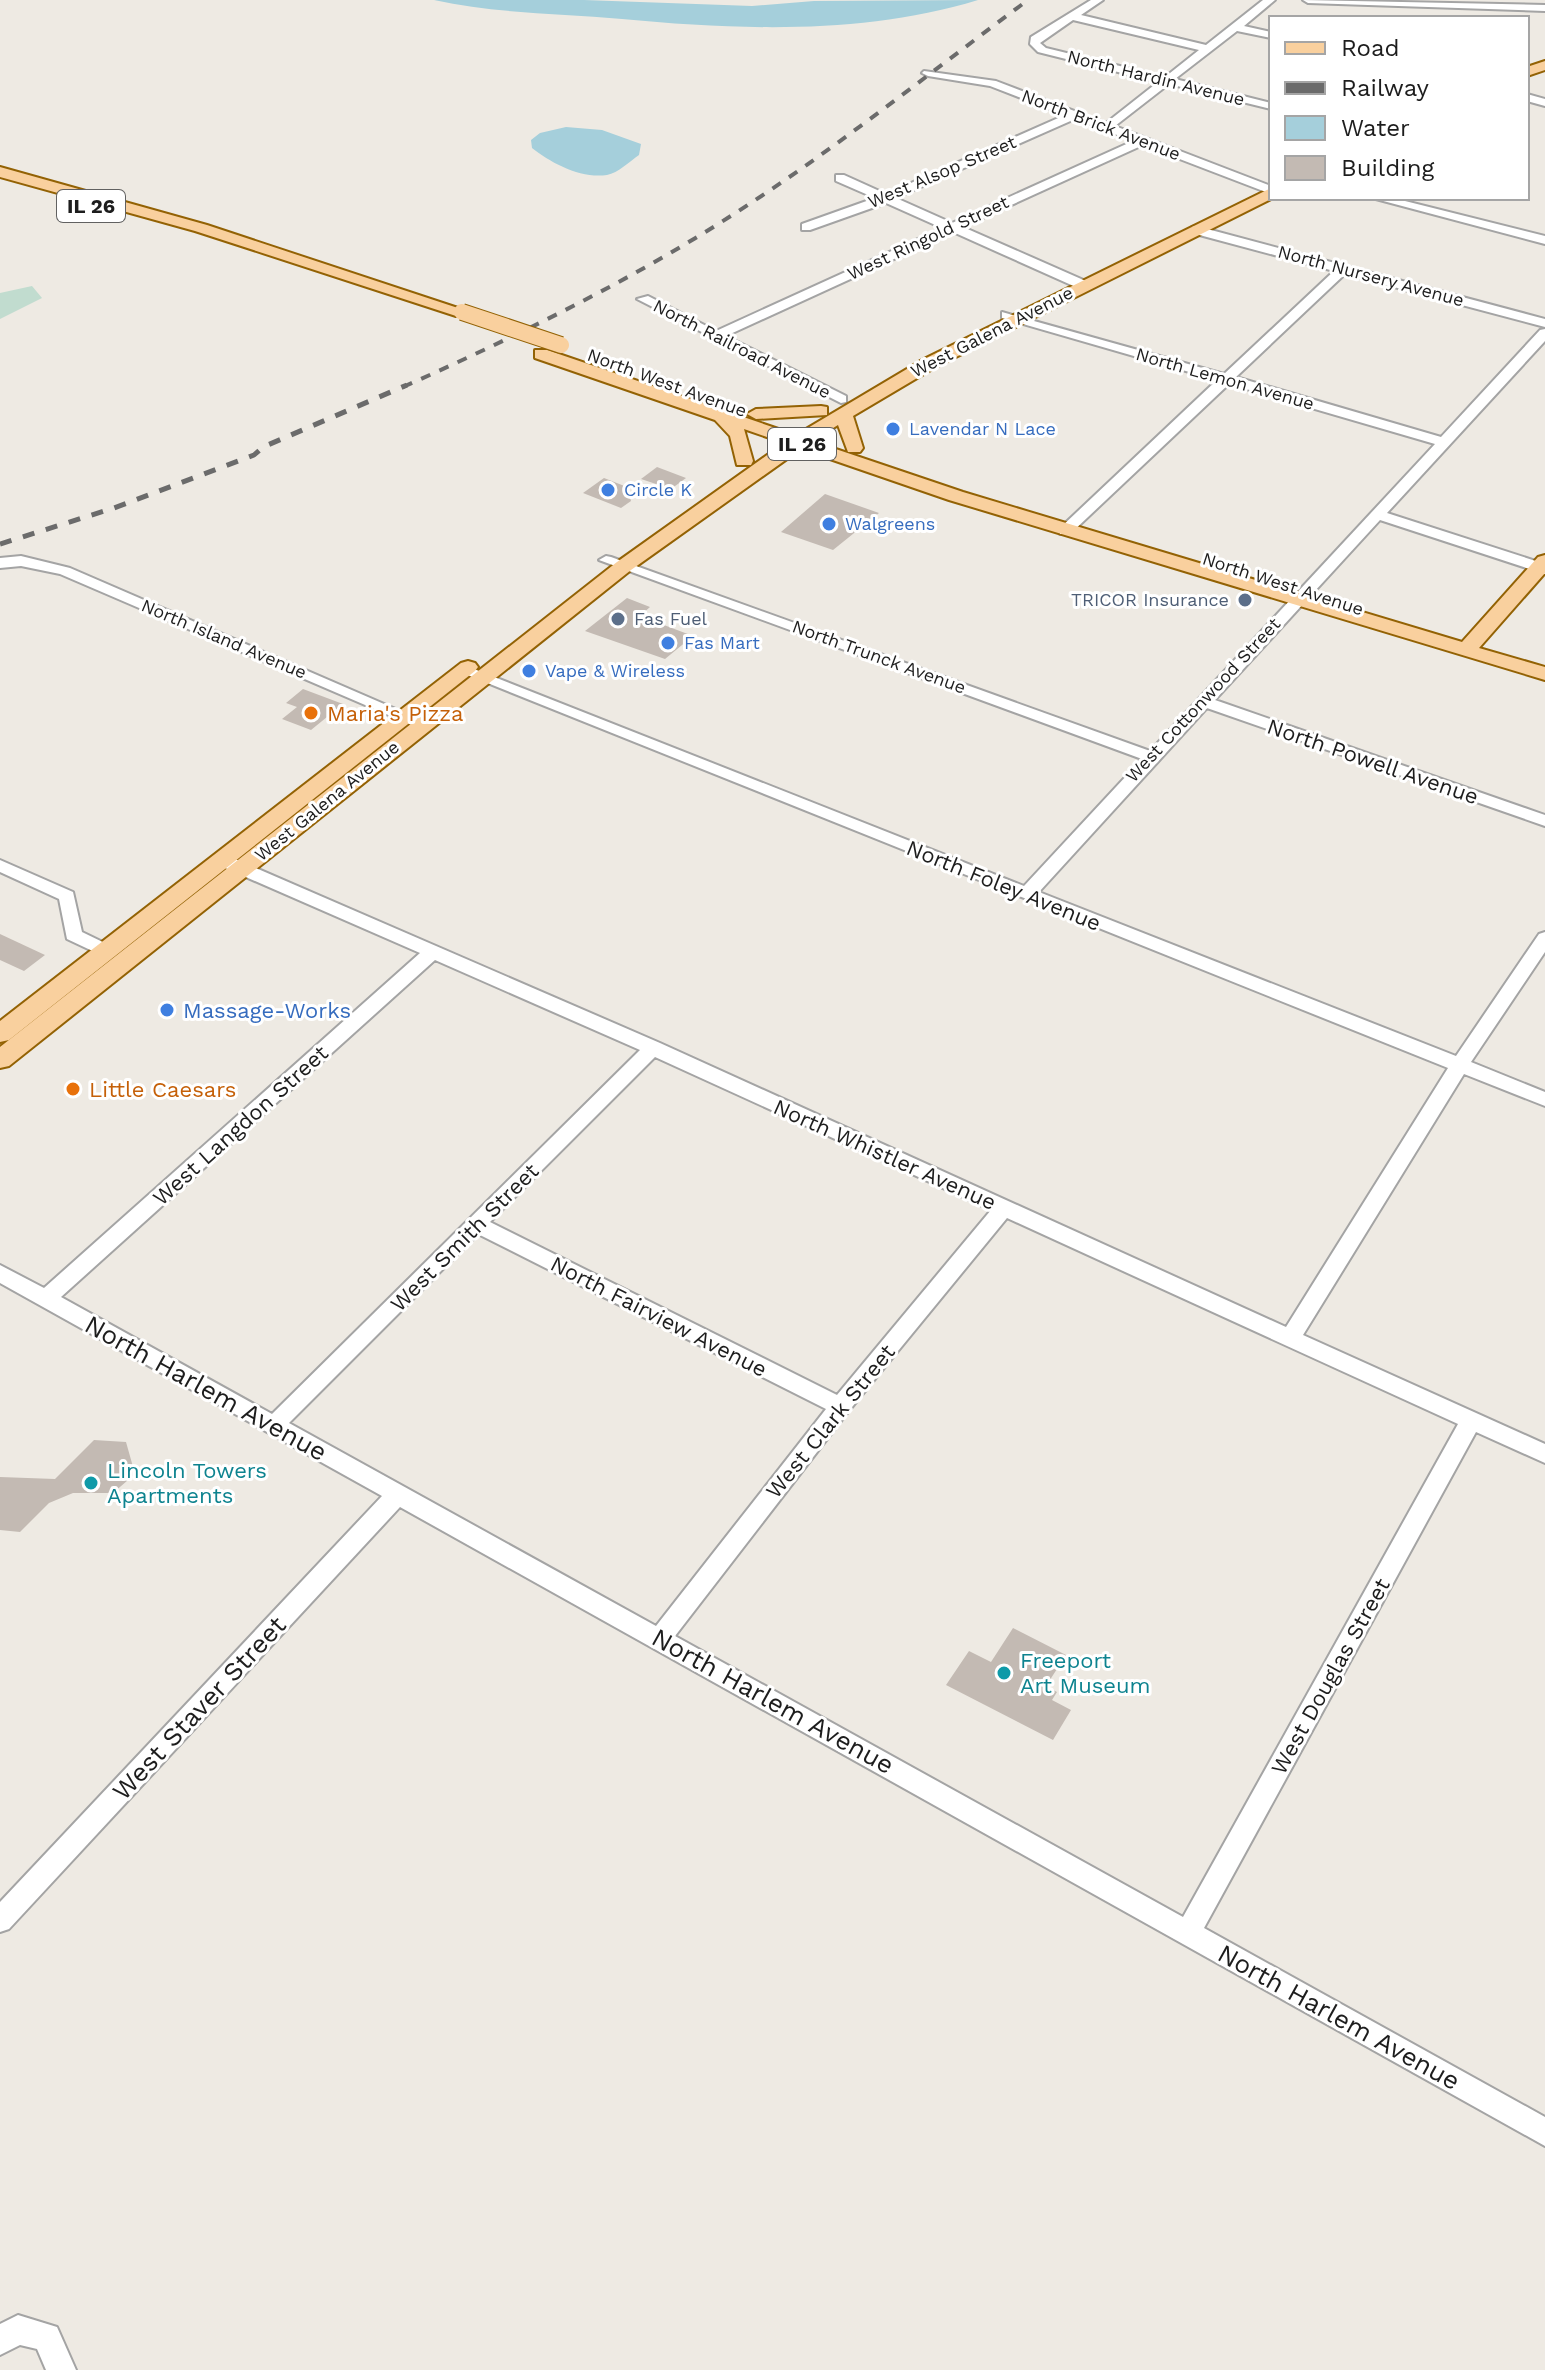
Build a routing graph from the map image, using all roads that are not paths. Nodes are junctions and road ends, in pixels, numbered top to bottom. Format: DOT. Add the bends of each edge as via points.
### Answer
graph roads {
  1 [pos="1098,0"];
  2 [pos="1270,0"];
  3 [pos="1308,0"];
  4 [pos="1421,2"];
  5 [pos="1545,8"];
  6 [pos="1071,16"];
  7 [pos="1234,27"];
  8 [pos="1269,35"];
  9 [pos="1206,48"];
  10 [pos="928,73"];
  11 [pos="1164,80"];
  12 [pos="1269,106"];
  13 [pos="1076,114"];
  14 [pos="1107,127"];
  15 [pos="1142,141"];
  16 [pos="0,173"];
  17 [pos="840,178"];
  18 [pos="1269,190"];
  19 [pos="1269,192"];
  20 [pos="884,199"];
  21 [pos="1386,200"];
  22 [pos="806,227"];
  23 [pos="949,228"];
  24 [pos="1196,230"];
  25 [pos="1545,240"];
  26 [pos="1343,269"];
  27 [pos="1083,285"];
  28 [pos="643,299"];
  29 [pos="1013,317"];
  30 [pos="1545,323"];
  31 [pos="1545,333"];
  32 [pos="715,336"];
  33 [pos="1226,380"];
  34 [pos="842,405"];
  35 [pos="821,411"];
  36 [pos="756,414"];
  37 [pos="721,415"];
  38 [pos="795,435"];
  39 [pos="1443,442"];
  40 [pos="847,452"];
  41 [pos="754,464"];
  42 [pos="1375,514"];
  43 [pos="1072,525"];
  44 [pos="0,563"];
  45 [pos="615,563"];
  46 [pos="1543,566"];
  47 [pos="1302,594"];
  48 [pos="1467,649"];
  49 [pos="473,674"];
  50 [pos="1545,674"];
  51 [pos="1202,701"];
  52 [pos="404,716"];
  53 [pos="424,724"];
  54 [pos="1151,757"];
  55 [pos="1545,821"];
  56 [pos="222,860"];
  57 [pos="0,865"];
  58 [pos="242,869"];
  59 [pos="1027,894"];
  60 [pos="1545,938"];
  61 [pos="107,951"];
  62 [pos="434,951"];
  63 [pos="0,1034"];
  64 [pos="653,1048"];
  65 [pos="0,1060"];
  66 [pos="1459,1066"];
  67 [pos="1545,1099"];
  68 [pos="1004,1208"];
  69 [pos="478,1225"];
  70 [pos="0,1273"];
  71 [pos="46,1298"];
  72 [pos="1290,1338"];
  73 [pos="840,1406"];
  74 [pos="1472,1420"];
  75 [pos="274,1425"];
  76 [pos="1545,1454"];
  77 [pos="397,1495"];
  78 [pos="660,1638"];
  79 [pos="0,1920"];
  80 [pos="1188,1932"];
  81 [pos="1545,2132"];
  82 [pos="0,2340"];
  83 [pos="61,2370"];
  1 -- 6 [label="street"];
  2 -- 7 [label="street"];
  3 -- 4 [label="street"];
  4 -- 5 [label="street"];
  6 -- 9 [label="street"];
  6 -- 11 [label="street, North Hardin Avenue" via="1035,44"];
  7 -- 8 [label="street"];
  7 -- 9 [label="street"];
  9 -- 11 [label="street"];
  10 -- 13 [label="street, North Brick Avenue" via="992,83"];
  11 -- 12 [label="street, North Hardin Avenue"];
  11 -- 14 [label="street"];
  13 -- 14 [label="street, North Brick Avenue"];
  13 -- 20 [label="street, West Alsop Street"];
  14 -- 15 [label="street, North Brick Avenue"];
  15 -- 18 [label="street, North Brick Avenue"];
  15 -- 23 [label="street, West Ringold Street"];
  16 -- 36 [label="main road, North West Avenue / IL 26, bridge" via="201,228"];
  16 -- 37 [label="main road, North West Avenue / IL 26"];
  17 -- 20 [label="street"];
  19 -- 24 [label="main road, West Galena Avenue"];
  20 -- 22 [label="street, West Alsop Street"];
  20 -- 23 [label="street"];
  21 -- 25 [label="street"];
  23 -- 27 [label="street"];
  23 -- 32 [label="street, West Ringold Street"];
  24 -- 26 [label="street, North Nursery Avenue"];
  24 -- 27 [label="main road, West Galena Avenue"];
  26 -- 30 [label="street, North Nursery Avenue"];
  26 -- 33 [label="street"];
  27 -- 29 [label="main road, West Galena Avenue"];
  28 -- 32 [label="street, North Railroad Avenue"];
  29 -- 33 [label="street, North Lemon Avenue"];
  29 -- 34 [label="main road, West Galena Avenue"];
  31 -- 39 [label="street, West Cottonwood Street"];
  32 -- 34 [label="street, North Railroad Avenue"];
  33 -- 39 [label="street, North Lemon Avenue"];
  33 -- 43 [label="street"];
  34 -- 35 [label="main road, West Galena Avenue"];
  34 -- 38 [label="main road, West Galena Avenue"];
  34 -- 40 [label="main road"];
  35 -- 36 [label="main road"];
  35 -- 38 [label="main road, West Galena Avenue"];
  36 -- 38 [label="main road, North West Avenue / IL 26"];
  37 -- 38 [label="main road, North West Avenue / IL 26"];
  37 -- 41 [label="main road"];
  38 -- 40 [label="main road, North West Avenue / IL 26"];
  38 -- 41 [label="main road, West Galena Avenue"];
  39 -- 42 [label="street, West Cottonwood Street"];
  40 -- 41 [label="main road"];
  40 -- 43 [label="main road, North West Avenue / IL 26"];
  41 -- 45 [label="main road, West Galena Avenue"];
  42 -- 46 [label="street"];
  42 -- 47 [label="street, West Cottonwood Street"];
  43 -- 47 [label="main road, North West Avenue / IL 26"];
  44 -- 52 [label="street, North Island Avenue" via="21,561 65,571"];
  45 -- 49 [label="main road, West Galena Avenue"];
  45 -- 54 [label="street, North Trunck Avenue"];
  46 -- 48 [label="main road"];
  47 -- 48 [label="main road, North West Avenue / IL 26"];
  47 -- 51 [label="street, West Cottonwood Street"];
  48 -- 50 [label="main road, North West Avenue / IL 26"];
  49 -- 52 [label="main road, West Galena Avenue"];
  49 -- 53 [label="main road, West Galena Avenue"];
  49 -- 59 [label="street, North Foley Avenue"];
  51 -- 54 [label="street, West Cottonwood Street"];
  51 -- 55 [label="street, North Powell Avenue"];
  52 -- 53 [label="street, North Island Avenue"];
  52 -- 56 [label="main road, West Galena Avenue"];
  53 -- 58 [label="main road, West Galena Avenue"];
  54 -- 59 [label="street, West Cottonwood Street"];
  56 -- 58 [label="street, North Whistler Avenue"];
  56 -- 61 [label="main road, West Galena Avenue"];
  57 -- 61 [label="street" via="67,896 73,935"];
  58 -- 62 [label="street, North Whistler Avenue"];
  58 -- 65 [label="main road, West Galena Avenue"];
  59 -- 66 [label="street, North Foley Avenue"];
  60 -- 66 [label="street"];
  61 -- 63 [label="main road, West Galena Avenue"];
  62 -- 64 [label="street, North Whistler Avenue"];
  62 -- 71 [label="street, West Langdon Street"];
  64 -- 68 [label="street, North Whistler Avenue"];
  64 -- 69 [label="street, West Smith Street"];
  66 -- 67 [label="street, North Foley Avenue"];
  66 -- 72 [label="street"];
  68 -- 72 [label="street, North Whistler Avenue"];
  68 -- 73 [label="street, West Clark Street"];
  69 -- 73 [label="street, North Fairview Avenue"];
  69 -- 75 [label="street, West Smith Street"];
  70 -- 71 [label="street, North Harlem Avenue"];
  71 -- 75 [label="street, North Harlem Avenue"];
  72 -- 74 [label="street, North Whistler Avenue"];
  73 -- 78 [label="street, West Clark Street"];
  74 -- 76 [label="street, North Whistler Avenue"];
  74 -- 80 [label="street, West Douglas Street"];
  75 -- 77 [label="street, North Harlem Avenue"];
  77 -- 78 [label="street, North Harlem Avenue"];
  77 -- 79 [label="street, West Staver Street"];
  78 -- 80 [label="street, North Harlem Avenue"];
  80 -- 81 [label="street, North Harlem Avenue"];
  82 -- 83 [label="street" via="18,2330 47,2337"];
}
